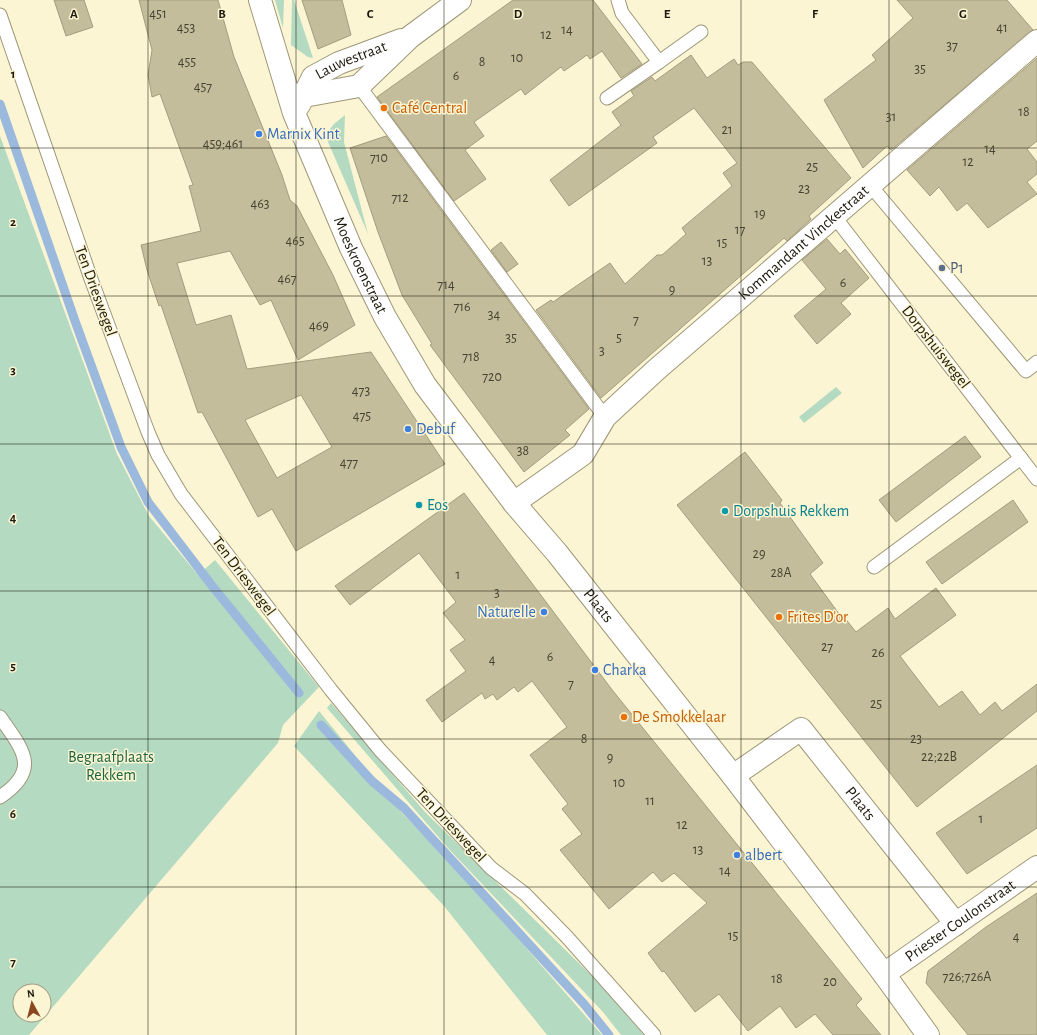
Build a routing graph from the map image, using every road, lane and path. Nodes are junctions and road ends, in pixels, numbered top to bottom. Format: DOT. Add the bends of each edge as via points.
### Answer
graph roads {
  1 [pos="260,0"];
  2 [pos="460,0"];
  3 [pos="618,0"];
  4 [pos="0,15"];
  5 [pos="701,32"];
  6 [pos="410,37"];
  7 [pos="1037,41"];
  8 [pos="659,62"];
  9 [pos="359,86"];
  10 [pos="607,98"];
  11 [pos="299,104"];
  12 [pos="870,185"];
  13 [pos="834,216"];
  14 [pos="1037,362"];
  15 [pos="605,417"];
  16 [pos="1021,458"];
  17 [pos="1037,479"];
  18 [pos="514,503"];
  19 [pos="874,567"];
  20 [pos="0,717"];
  21 [pos="733,776"];
  22 [pos="0,797"];
  23 [pos="1037,868"];
  24 [pos="956,924"];
  25 [pos="884,974"];
  26 [pos="654,1035"];
  27 [pos="928,1035"];
  1 -- 11 [label="street, Moeskroenstraat"];
  2 -- 6 [label="street, Lauwestraat"];
  3 -- 8 [label="lane" via="622,12"];
  4 -- 26 [label="lane, Ten Drieswegel" via="91,279 148,432 181,494 380,750 491,868 525,894 567,937"];
  5 -- 8 [label="lane"];
  6 -- 9 [label="street, Lauwestraat"];
  6 -- 11 [label="street, Lauwestraat" via="339,63 313,77"];
  7 -- 12 [label="street, Kommandant Vinckestraat"];
  8 -- 10 [label="lane"];
  9 -- 11 [label="street, Lauwestraat"];
  9 -- 15 [label="lane"];
  11 -- 18 [label="street, Moeskroenstraat" via="350,248 385,317 425,385"];
  12 -- 13 [label="street, Kommandant Vinckestraat"];
  12 -- 14 [label="lane" via="1026,371"];
  13 -- 15 [label="street, Kommandant Vinckestraat"];
  13 -- 16 [label="lane, Dorpshuiswegel"];
  15 -- 18 [label="street, Kommandant Vinckestraat" via="583,454"];
  16 -- 17 [label="lane, Dorpshuiswegel"];
  16 -- 19 [label="lane"];
  18 -- 21 [label="street, Plaats" via="557,553"];
  20 -- 22 [label="lane" via="22,748 25,758 23,775"];
  21 -- 24 [label="street, Plaats" via="801,729"];
  21 -- 25 [label="street, Plaats"];
  23 -- 24 [label="street, Priester Coulonstraat"];
  24 -- 25 [label="street, Priester Coulonstraat"];
  25 -- 27 [label="street"];
}
